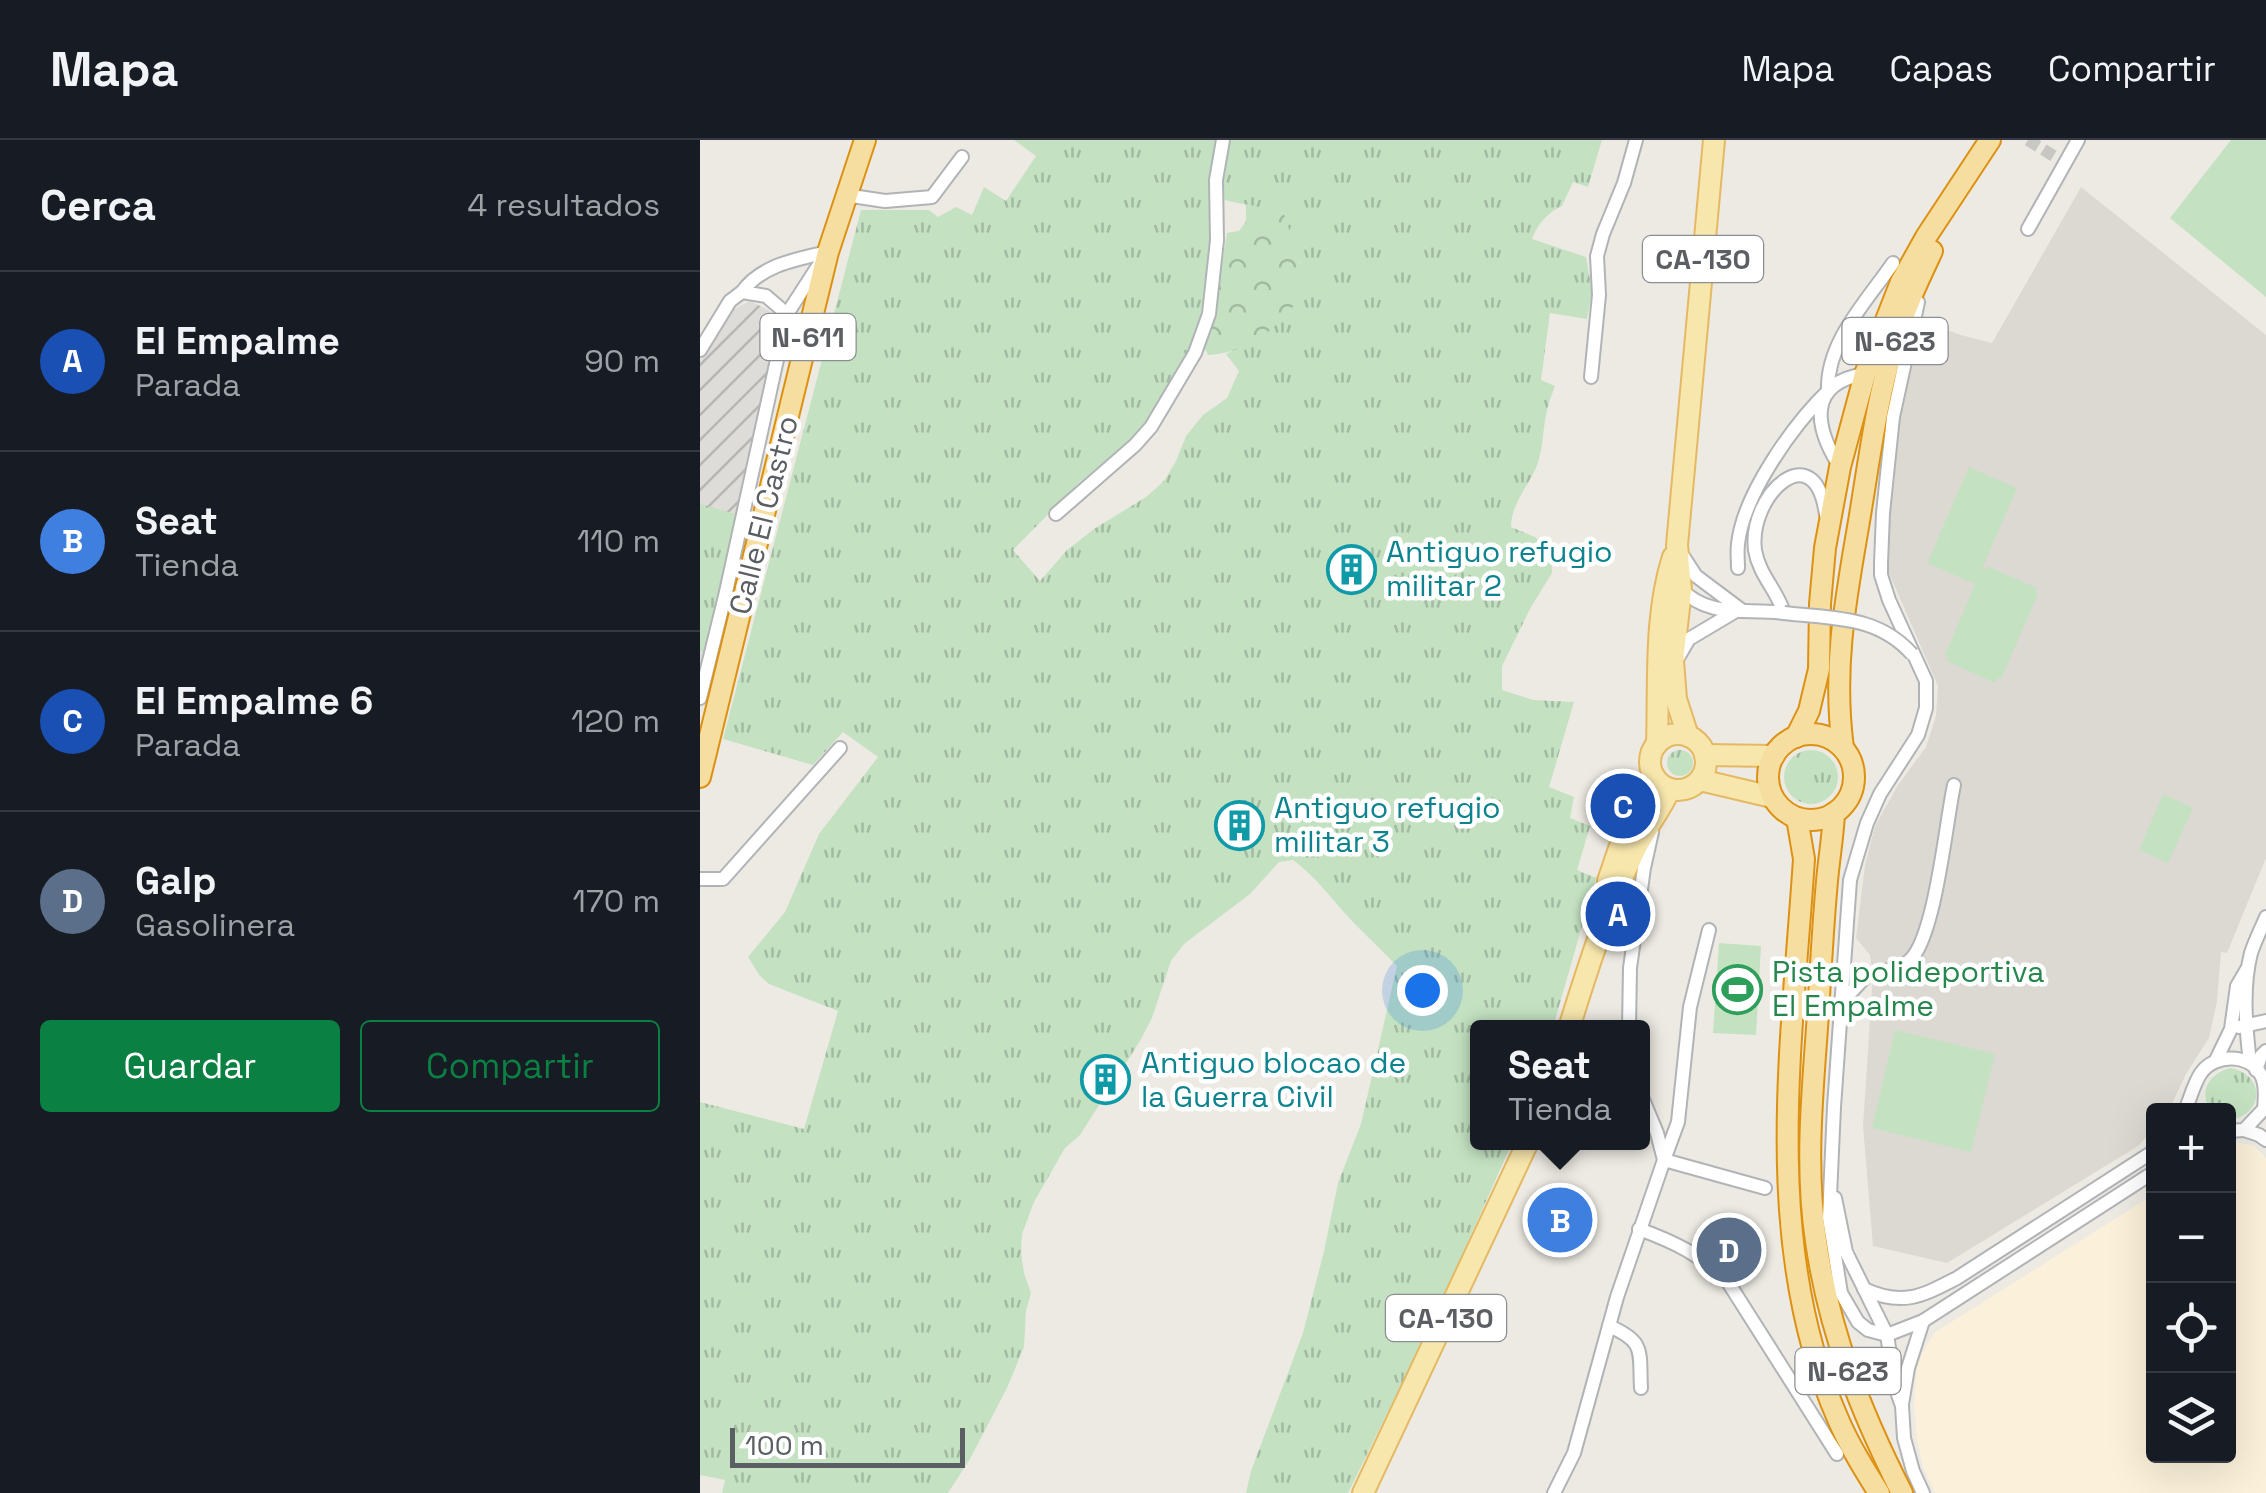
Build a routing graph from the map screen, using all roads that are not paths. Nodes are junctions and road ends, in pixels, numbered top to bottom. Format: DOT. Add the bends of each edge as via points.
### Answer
graph roads {
  1 [pos="865,140"];
  2 [pos="1223,140"];
  3 [pos="1636,140"];
  4 [pos="1714,140"];
  5 [pos="1990,140"];
  6 [pos="2078,140"];
  7 [pos="962,157"];
  8 [pos="1978,160"];
  9 [pos="845,195"];
  10 [pos="2028,229"];
  11 [pos="828,252"];
  12 [pos="1893,264"];
  13 [pos="742,292"];
  14 [pos="787,314"];
  15 [pos="700,350"];
  16 [pos="1865,374"];
  17 [pos="1590,377"];
  18 [pos="1828,391"];
  19 [pos="1822,414"];
  20 [pos="1881,421"];
  21 [pos="1848,436"];
  22 [pos="1840,467"];
  23 [pos="1056,514"];
  24 [pos="1825,548"];
  25 [pos="1674,553"];
  26 [pos="1738,568"];
  27 [pos="1681,590"];
  28 [pos="1740,609"];
  29 [pos="1784,613"];
  30 [pos="1912,654"];
  31 [pos="700,698"];
  32 [pos="1676,698"];
  33 [pos="1688,736"];
  34 [pos="1796,737"];
  35 [pos="1657,744"];
  36 [pos="840,748"];
  37 [pos="1843,748"];
  38 [pos="1706,756"];
  39 [pos="1774,756"];
  40 [pos="700,776"];
  41 [pos="1700,780"];
  42 [pos="1662,782"];
  43 [pos="1954,786"];
  44 [pos="1772,797"];
  45 [pos="1652,804"];
  46 [pos="1834,813"];
  47 [pos="1796,818"];
  48 [pos="1639,859"];
  49 [pos="700,879"];
  50 [pos="2266,917"];
  51 [pos="1709,930"];
  52 [pos="1597,937"];
  53 [pos="1845,956"];
  54 [pos="2249,965"];
  55 [pos="1868,974"];
  56 [pos="1841,1002"];
  57 [pos="2246,1005"];
  58 [pos="1571,1020"];
  59 [pos="1629,1020"];
  60 [pos="2266,1021"];
  61 [pos="2246,1024"];
  62 [pos="2231,1029"];
  63 [pos="2266,1051"];
  64 [pos="2216,1060"];
  65 [pos="2253,1067"];
  66 [pos="2193,1094"];
  67 [pos="2188,1103"];
  68 [pos="2195,1103"];
  69 [pos="2265,1111"];
  70 [pos="1650,1116"];
  71 [pos="2236,1130"];
  72 [pos="2244,1130"];
  73 [pos="2266,1140"];
  74 [pos="1524,1150"];
  75 [pos="2146,1156"];
  76 [pos="1664,1160"];
  77 [pos="1831,1176"];
  78 [pos="2146,1177"];
  79 [pos="1765,1188"];
  80 [pos="1639,1229"];
  81 [pos="1864,1290"];
  82 [pos="1923,1321"];
  83 [pos="1608,1326"];
  84 [pos="1886,1335"];
  85 [pos="1640,1388"];
  86 [pos="1902,1406"];
  87 [pos="1837,1454"];
  88 [pos="1363,1493"];
  89 [pos="1554,1493"];
  90 [pos="1878,1493"];
  91 [pos="1902,1493"];
  92 [pos="1923,1493"];
  1 -- 9 [label="highway, Calle El Castro / N-611"];
  2 -- 23 [label="street" via="1216,262 1195,353 1151,427"];
  3 -- 17 [label="street" via="1597,256"];
  4 -- 25 [label="main road, CA-130"];
  5 -- 8 [label="highway, N-623"];
  6 -- 10 [label="street"];
  7 -- 9 [label="street" via="932,197 885,201"];
  8 -- 16 [label="highway, N-623" via="1901,282"];
  8 -- 20 [label="highway, N-623" via="1894,344"];
  9 -- 11 [label="highway, Calle El Castro / N-611"];
  11 -- 13 [label="street" via="764,272"];
  11 -- 14 [label="street, Calle El Castro"];
  11 -- 40 [label="highway, Calle El Castro / N-611"];
  12 -- 18 [label="street" via="1832,356"];
  13 -- 14 [label="street" via="766,296"];
  13 -- 15 [label="street"];
  14 -- 31 [label="street, Calle El Castro"];
  16 -- 18 [label="street" via="1845,377"];
  16 -- 20 [label="street" via="1876,387"];
  16 -- 21 [label="highway, N-623"];
  18 -- 19 [label="street"];
  18 -- 26 [label="street" via="1807,411 1753,495"];
  19 -- 21 [label="street"];
  19 -- 22 [label="street" via="1827,447"];
  20 -- 21 [label="street"];
  20 -- 30 [label="street" via="1881,576"];
  20 -- 37 [label="highway, N-623" via="1848,580 1838,668"];
  21 -- 22 [label="highway, N-623"];
  22 -- 24 [label="highway, N-623"];
  24 -- 29 [label="street" via="1821,491 1802,475 1780,482 1759,513 1755,549"];
  24 -- 34 [label="highway, N-623" via="1819,669"];
  25 -- 27 [label="main road, CA-130"];
  25 -- 28 [label="street"];
  25 -- 35 [label="main road, CA-130" via="1664,589"];
  27 -- 28 [label="street" via="1708,607"];
  27 -- 32 [label="main road, CA-130"];
  28 -- 29 [label="street"];
  28 -- 32 [label="street" via="1684,644"];
  29 -- 30 [label="street, bridge" via="1865,624 1886,631"];
  30 -- 53 [label="street" via="1926,681 1926,708 1858,848"];
  32 -- 33 [label="main road, CA-130"];
  33 -- 35 [label="main road"];
  33 -- 38 [label="main road, CA-130"];
  34 -- 37 [label="highway" via="1827,737"];
  34 -- 39 [label="highway, N-623"];
  35 -- 42 [label="main road, CA-130" via="1650,765"];
  36 -- 49 [label="street" via="723,879"];
  37 -- 46 [label="highway, N-623" via="1855,776"];
  38 -- 39 [label="main road"];
  38 -- 41 [label="main road"];
  39 -- 44 [label="highway"];
  41 -- 42 [label="main road" via="1681,790"];
  41 -- 44 [label="main road"];
  42 -- 45 [label="main road, CA-130"];
  43 -- 55 [label="street" via="1922,943 1909,961"];
  44 -- 47 [label="highway"];
  45 -- 48 [label="main road, CA-130"];
  45 -- 52 [label="main road, CA-130" via="1621,843"];
  46 -- 47 [label="highway"];
  46 -- 91 [label="highway, N-623" via="1810,1137 1816,1241 1849,1377"];
  47 -- 90 [label="highway, N-623" via="1804,859 1788,1112 1794,1253 1825,1386"];
  48 -- 52 [label="main road, CA-130"];
  48 -- 59 [label="street"];
  50 -- 54 [label="street"];
  51 -- 76 [label="street" via="1690,1007 1678,1122"];
  52 -- 58 [label="main road, CA-130"];
  53 -- 55 [label="street"];
  53 -- 56 [label="street"];
  54 -- 57 [label="street"];
  54 -- 62 [label="street" via="2237,986"];
  55 -- 56 [label="street"];
  56 -- 77 [label="street"];
  57 -- 60 [label="street"];
  57 -- 61 [label="street"];
  60 -- 61 [label="street"];
  61 -- 62 [label="street"];
  61 -- 65 [label="street"];
  62 -- 64 [label="street"];
  63 -- 65 [label="street"];
  64 -- 65 [label="street"];
  64 -- 66 [label="street"];
  65 -- 69 [label="street" via="2262,1076"];
  66 -- 67 [label="street"];
  66 -- 68 [label="street"];
  69 -- 72 [label="street"];
  70 -- 76 [label="street"];
  71 -- 72 [label="street"];
  72 -- 73 [label="street"];
  74 -- 88 [label="main road, CA-130"];
  75 -- 81 [label="street" via="1928,1293 1898,1300"];
  76 -- 79 [label="street"];
  76 -- 80 [label="street"];
  77 -- 81 [label="street" via="1846,1252"];
  77 -- 84 [label="street" via="1842,1293 1858,1322"];
  78 -- 82 [label="street"];
  80 -- 83 [label="street"];
  80 -- 87 [label="street" via="1679,1244 1728,1282"];
  81 -- 84 [label="street"];
  82 -- 84 [label="street"];
  82 -- 86 [label="street"];
  83 -- 85 [label="street" via="1635,1340"];
  83 -- 89 [label="street" via="1574,1453"];
  84 -- 86 [label="street"];
  86 -- 92 [label="street" via="1904,1438"];
}
